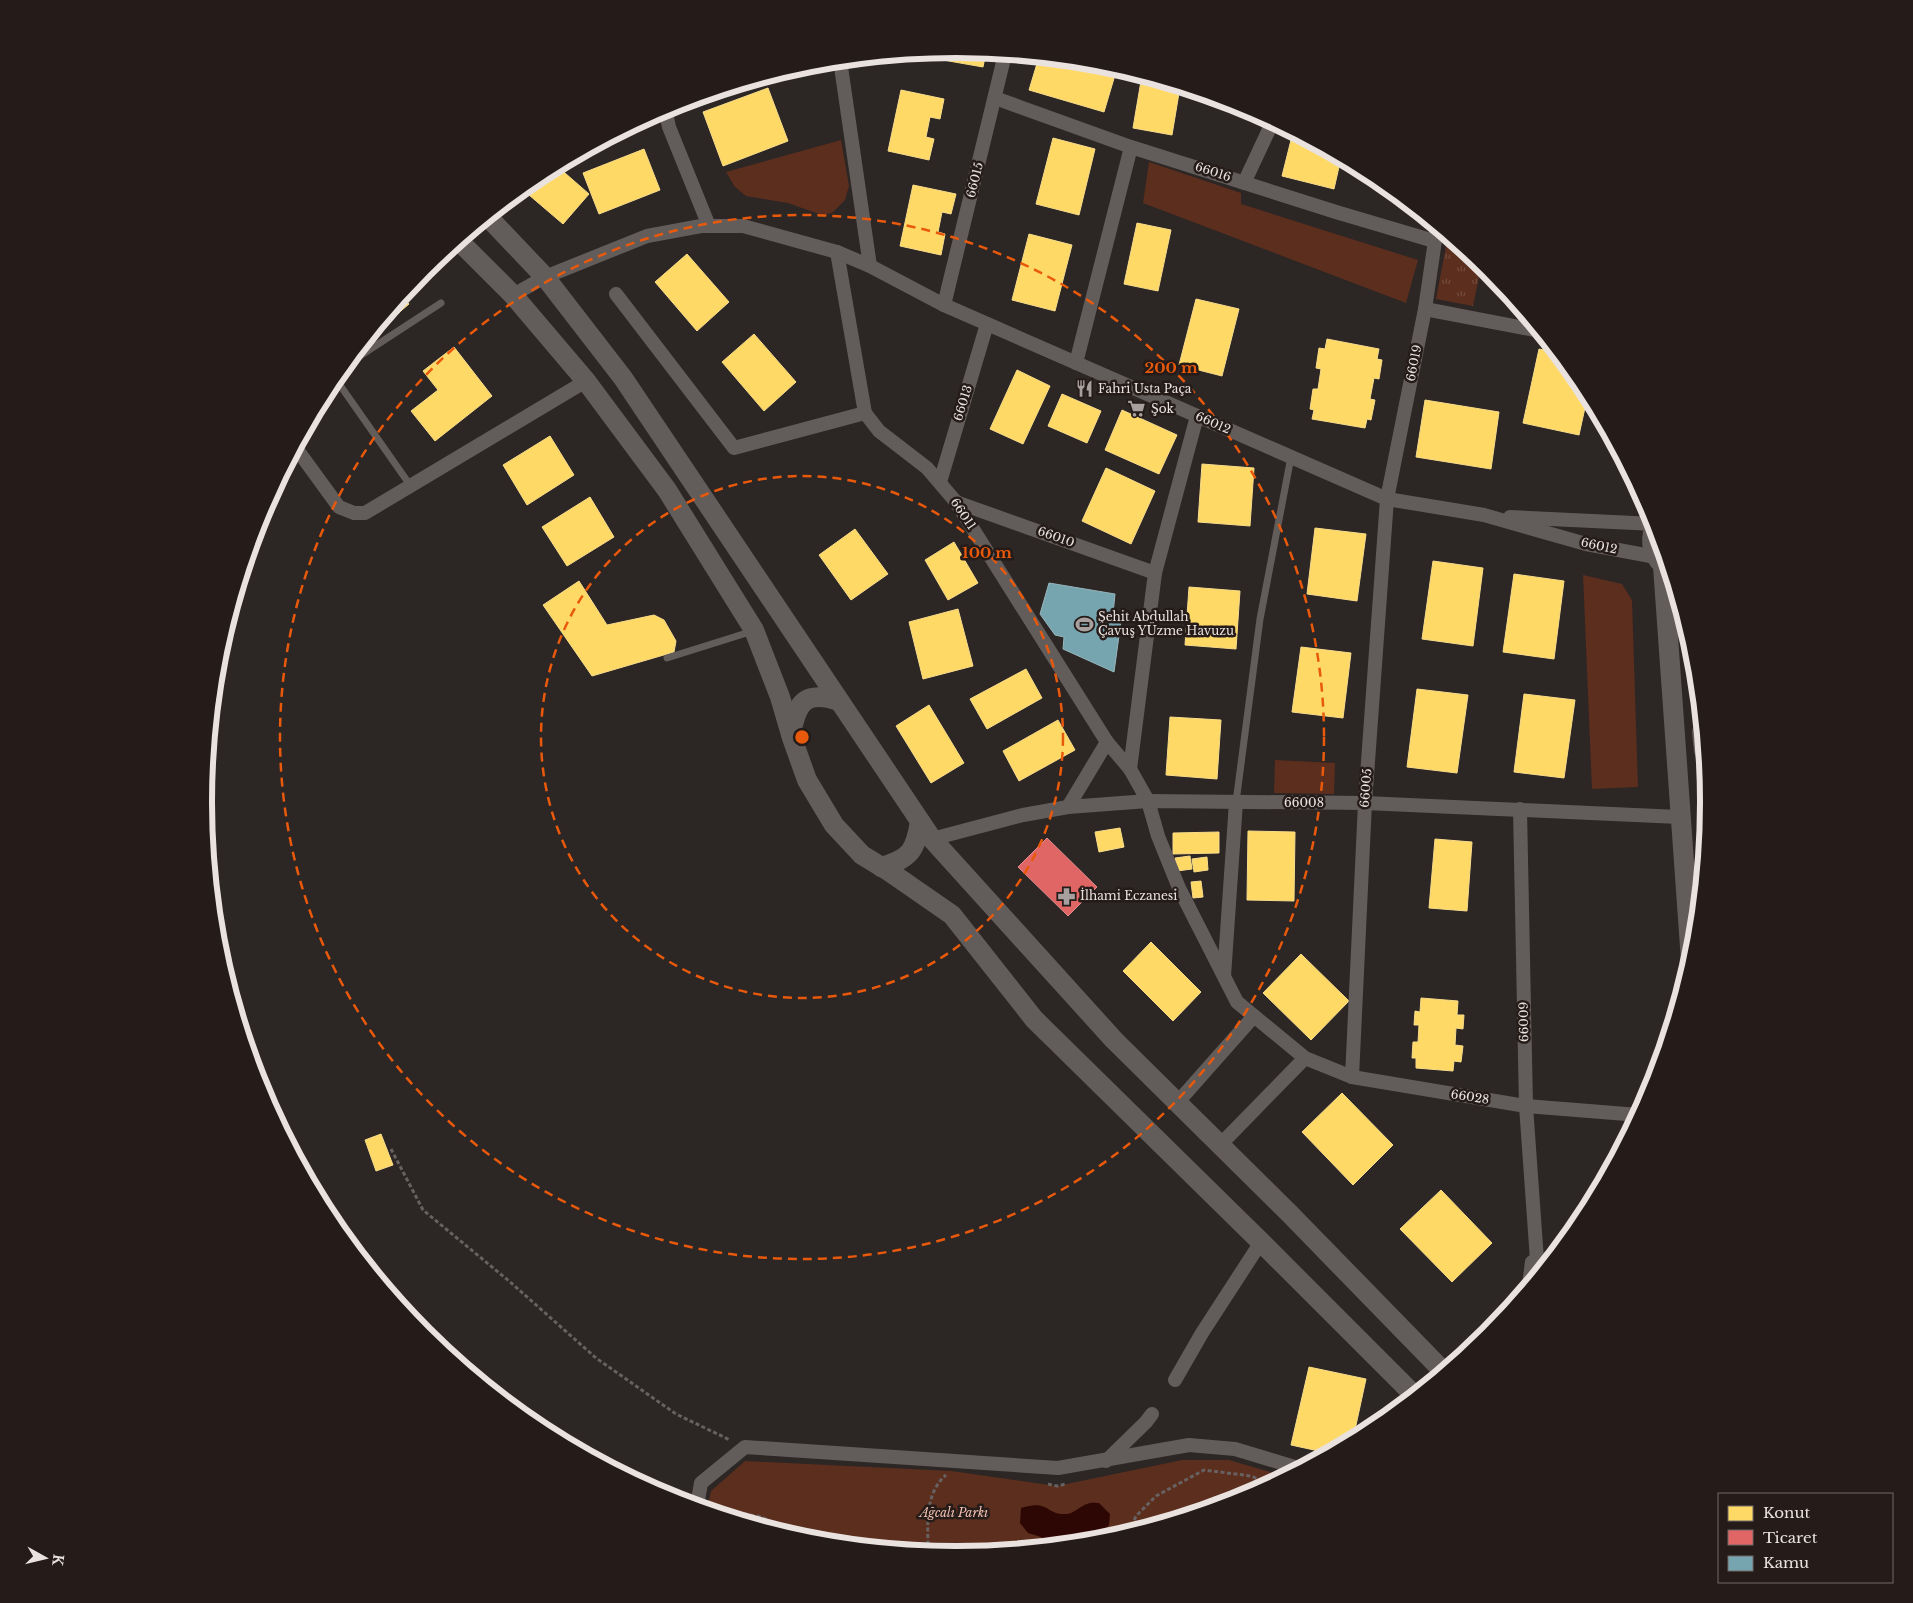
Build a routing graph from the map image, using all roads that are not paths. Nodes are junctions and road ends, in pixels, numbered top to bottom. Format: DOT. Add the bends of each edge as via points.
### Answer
graph roads {
  1 [pos="1004,59"];
  2 [pos="841,67"];
  3 [pos="995,98"];
  4 [pos="667,116"];
  5 [pos="1270,127"];
  6 [pos="1131,147"];
  7 [pos="1244,183"];
  8 [pos="492,221"];
  9 [pos="709,226"];
  10 [pos="1435,234"];
  11 [pos="463,245"];
  12 [pos="837,252"];
  13 [pos="870,266"];
  14 [pos="545,277"];
  15 [pos="616,294"];
  16 [pos="513,295"];
  17 [pos="441,304"];
  18 [pos="944,305"];
  19 [pos="1425,309"];
  20 [pos="987,324"];
  21 [pos="1532,330"];
  22 [pos="362,355"];
  23 [pos="1076,363"];
  24 [pos="586,381"];
  25 [pos="340,385"];
  26 [pos="865,413"];
  27 [pos="1197,416"];
  28 [pos="299,453"];
  29 [pos="1291,457"];
  30 [pos="940,482"];
  31 [pos="410,485"];
  32 [pos="1387,499"];
  33 [pos="956,502"];
  34 [pos="1484,515"];
  35 [pos="1646,524"];
  36 [pos="1652,538"];
  37 [pos="1660,559"];
  38 [pos="1661,564"];
  39 [pos="1663,570"];
  40 [pos="1155,573"];
  41 [pos="754,630"];
  42 [pos="667,658"];
  43 [pos="839,701"];
  44 [pos="791,735"];
  45 [pos="1106,742"];
  46 [pos="1130,769"];
  47 [pos="1148,801"];
  48 [pos="1236,802"];
  49 [pos="1365,803"];
  50 [pos="1068,807"];
  51 [pos="1520,810"];
  52 [pos="1680,816"];
  53 [pos="920,822"];
  54 [pos="932,839"];
  55 [pos="882,867"];
  56 [pos="1689,931"];
  57 [pos="1224,977"];
  58 [pos="1254,1016"];
  59 [pos="1305,1058"];
  60 [pos="1352,1078"];
  61 [pos="1177,1103"];
  62 [pos="1526,1106"];
  63 [pos="1631,1114"];
  64 [pos="1220,1145"];
  65 [pos="1535,1234"];
  66 [pos="1261,1242"];
  67 [pos="1537,1266"];
  68 [pos="1530,1275"];
  69 [pos="1439,1367"];
  70 [pos="1175,1380"];
  71 [pos="1410,1391"];
  72 [pos="1152,1414"];
  73 [pos="1106,1461"];
  74 [pos="1291,1466"];
  75 [pos="698,1499"];
  1 -- 3 [label="street, 66015"];
  2 -- 13 [label="street"];
  3 -- 6 [label="street, 66016"];
  3 -- 18 [label="street, 66015"];
  4 -- 9 [label="street"];
  5 -- 7 [label="street"];
  6 -- 7 [label="street, 66016"];
  6 -- 23 [label="street"];
  7 -- 10 [label="street, 66016"];
  8 -- 14 [label="main road"];
  9 -- 12 [label="street, 66012" via="743,226"];
  9 -- 14 [label="street, 66012" via="647,236"];
  10 -- 19 [label="street, 66019"];
  11 -- 16 [label="main road"];
  12 -- 13 [label="street, 66012"];
  12 -- 26 [label="street, 66011"];
  13 -- 18 [label="street, 66012"];
  14 -- 16 [label="street, 66012"];
  14 -- 43 [label="main road" via="623,378"];
  15 -- 26 [label="street" via="734,448"];
  16 -- 24 [label="main road"];
  17 -- 22 [label="lane"];
  18 -- 20 [label="street, 66012"];
  19 -- 21 [label="street"];
  19 -- 32 [label="street, 66019"];
  20 -- 23 [label="street, 66012"];
  20 -- 30 [label="street, 66013"];
  23 -- 27 [label="street, 66012"];
  24 -- 31 [label="street"];
  24 -- 41 [label="main road" via="667,490"];
  25 -- 31 [label="lane"];
  26 -- 30 [label="street, 66011" via="879,431"];
  27 -- 29 [label="street, 66012"];
  27 -- 40 [label="street"];
  28 -- 31 [label="street" via="338,507 354,513 365,513"];
  29 -- 32 [label="street, 66012"];
  29 -- 48 [label="lane" via="1260,619"];
  30 -- 33 [label="street, 66011"];
  32 -- 34 [label="street, 66012"];
  32 -- 49 [label="street, 66005"];
  33 -- 40 [label="street, 66010"];
  33 -- 45 [label="street, 66011"];
  34 -- 35 [label="street, 66012"];
  34 -- 38 [label="street, 66012"];
  36 -- 37 [label="main road" via="1652,546"];
  39 -- 52 [label="main road"];
  40 -- 46 [label="street"];
  41 -- 42 [label="lane"];
  41 -- 44 [label="main road"];
  43 -- 44 [label="main road" via="815,696 805,702 797,708"];
  43 -- 53 [label="main road"];
  44 -- 55 [label="main road" via="807,780 834,825 862,855"];
  45 -- 46 [label="street, 66011"];
  45 -- 50 [label="street"];
  46 -- 47 [label="street, 66011"];
  47 -- 48 [label="street, 66008"];
  47 -- 50 [label="street, 66008"];
  47 -- 57 [label="street, 66011" via="1179,888"];
  48 -- 49 [label="street, 66008"];
  48 -- 57 [label="street"];
  49 -- 51 [label="street, 66008"];
  49 -- 60 [label="street, 66005"];
  50 -- 54 [label="street, 66008" via="1023,815"];
  51 -- 52 [label="street, 66008"];
  51 -- 62 [label="street, 66009"];
  52 -- 56 [label="main road"];
  53 -- 54 [label="main road"];
  53 -- 55 [label="main road" via="916,843 907,855"];
  54 -- 61 [label="main road" via="1114,1040"];
  55 -- 66 [label="main road" via="952,915 1034,1019"];
  57 -- 58 [label="street, 66028" via="1237,1002"];
  58 -- 59 [label="street, 66028"];
  58 -- 61 [label="street"];
  59 -- 60 [label="street, 66028"];
  59 -- 64 [label="street"];
  60 -- 62 [label="street, 66028"];
  61 -- 64 [label="main road"];
  62 -- 63 [label="street, 66028"];
  62 -- 65 [label="street, 66009"];
  64 -- 69 [label="main road"];
  65 -- 67 [label="street, 66009"];
  65 -- 68 [label="street, 66009"];
  66 -- 70 [label="street"];
  66 -- 71 [label="main road"];
  72 -- 73 [label="street"];
  73 -- 74 [label="street" via="1189,1445 1235,1449"];
  73 -- 75 [label="street" via="1058,1468 745,1447 701,1483"];
}
